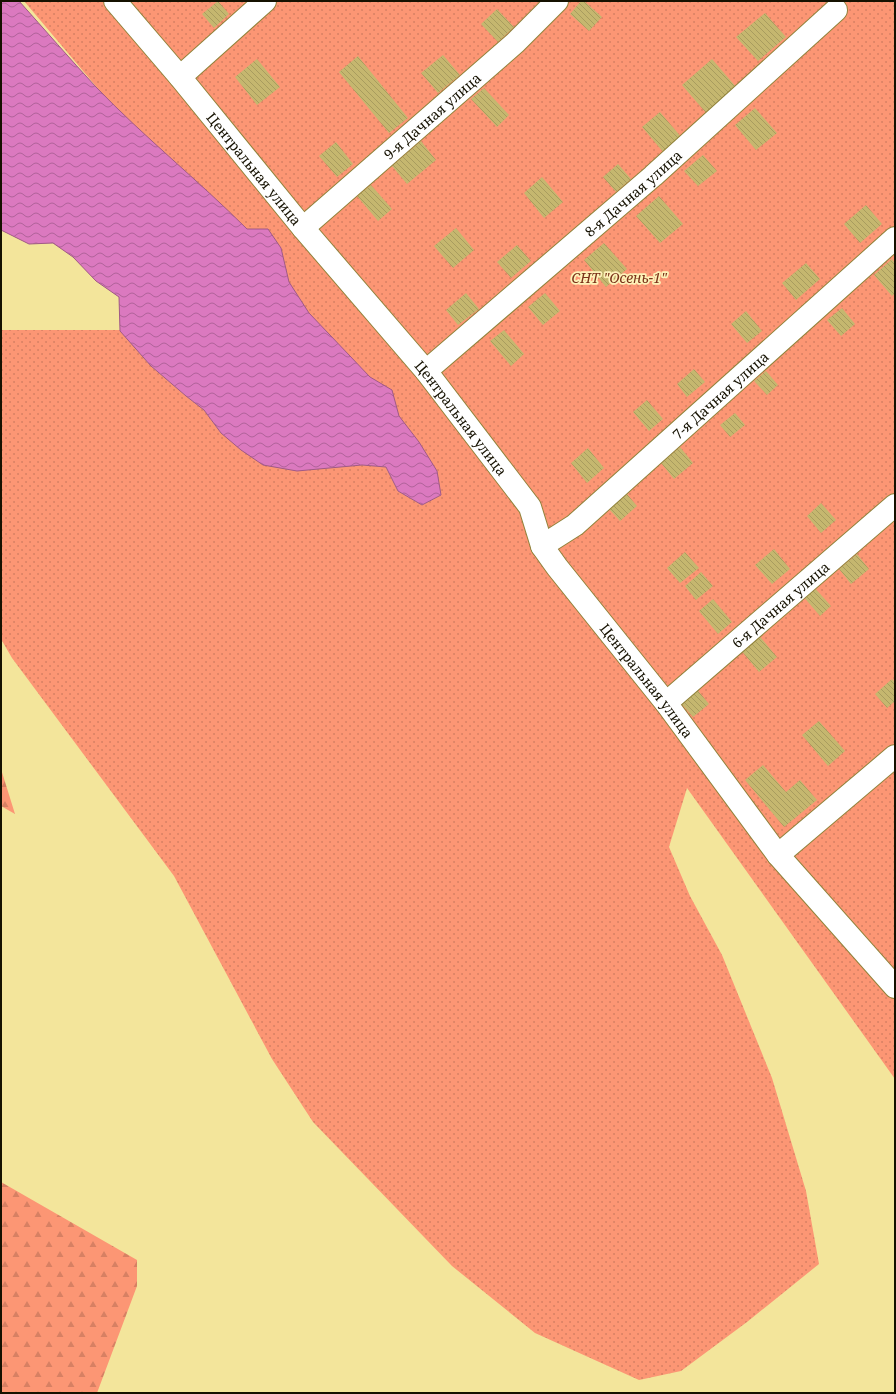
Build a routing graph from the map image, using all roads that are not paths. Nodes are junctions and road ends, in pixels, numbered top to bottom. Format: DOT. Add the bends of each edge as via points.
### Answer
graph roads {
  1 [pos="115,1"];
  2 [pos="265,1"];
  3 [pos="557,1"];
  4 [pos="836,10"];
  5 [pos="180,77"];
  6 [pos="304,228"];
  7 [pos="895,238"];
  8 [pos="426,371"];
  9 [pos="895,505"];
  10 [pos="542,546"];
  11 [pos="666,703"];
  12 [pos="895,756"];
  13 [pos="778,855"];
  14 [pos="895,987"];
  1 -- 5 [label="street, Центральная улица"];
  2 -- 5 [label="street"];
  3 -- 6 [label="street, 9-я Дачная улица" via="515,43"];
  4 -- 8 [label="street, 8-я Дачная улица" via="653,176"];
  5 -- 6 [label="street, Центральная улица"];
  6 -- 8 [label="street, Центральная улица"];
  7 -- 10 [label="street, 7-я Дачная улица" via="575,525"];
  8 -- 10 [label="street, Центральная улица" via="530,507"];
  9 -- 11 [label="street, 6-я Дачная улица"];
  10 -- 11 [label="street, Центральная улица"];
  11 -- 13 [label="street, Центральная улица"];
  12 -- 13 [label="street"];
  13 -- 14 [label="street, Центральная улица"];
}
